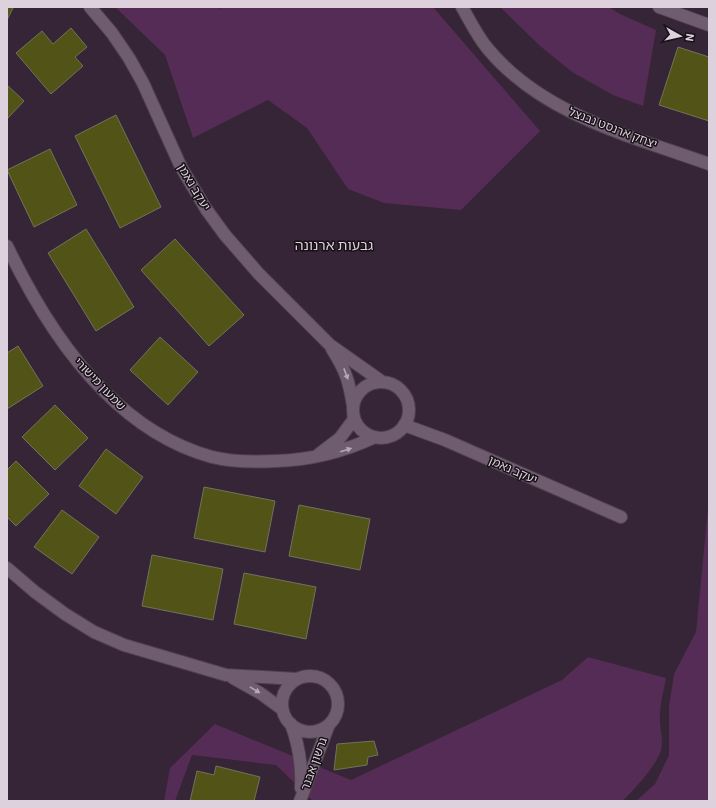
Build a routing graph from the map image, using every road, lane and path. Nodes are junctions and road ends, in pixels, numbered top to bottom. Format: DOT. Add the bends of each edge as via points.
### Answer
graph roads {
  1 [pos="90,7"];
  2 [pos="462,7"];
  3 [pos="659,7"];
  4 [pos="709,25"];
  5 [pos="709,164"];
  6 [pos="7,246"];
  7 [pos="330,345"];
  8 [pos="381,382"];
  9 [pos="353,406"];
  10 [pos="354,418"];
  11 [pos="404,425"];
  12 [pos="375,437"];
  13 [pos="314,457"];
  14 [pos="621,517"];
  15 [pos="7,568"];
  16 [pos="226,674"];
  17 [pos="297,679"];
  18 [pos="282,709"];
  19 [pos="291,724"];
  20 [pos="328,726"];
  21 [pos="300,801"];
  1 -- 7 [label="street, יעקב נאמן" via="112,33 144,83 181,167 209,213 251,266"];
  2 -- 5 [label="street, יצחק ארנסט נבנצל" via="487,48 541,96 601,126"];
  3 -- 4 [label="street"];
  6 -- 13 [label="street, שמעון מישורי" via="42,312 63,342 87,373 114,401 144,425 177,445 214,457 253,462"];
  7 -- 8 [label="street, יעקב נאמן"];
  7 -- 9 [label="street, יעקב נאמן, one-way" via="350,384"];
  8 -- 9 [label="street" via="373,383 360,391"];
  8 -- 11 [label="street" via="398,387 407,400 409,409"];
  9 -- 10 [label="street"];
  10 -- 12 [label="street" via="362,431"];
  10 -- 13 [label="street, שמעון מישורי" via="340,438"];
  11 -- 12 [label="street" via="392,436"];
  11 -- 14 [label="street, יעקב נאמן" via="445,440"];
  13 -- 12 [label="street, שמעון מישורי, one-way" via="351,448"];
  15 -- 16 [label="street" via="65,614 109,639"];
  16 -- 17 [label="street"];
  16 -- 18 [label="street, one-way" via="260,692"];
  17 -- 18 [label="street" via="285,691"];
  17 -- 20 [label="street" via="305,676 323,678 333,687 338,699 338,708 334,720"];
  18 -- 19 [label="street"];
  19 -- 20 [label="street" via="306,732 316,732"];
  19 -- 21 [label="street, גרשון אבנר" via="301,762"];
  20 -- 21 [label="street, גרשון אבנר"];
}
